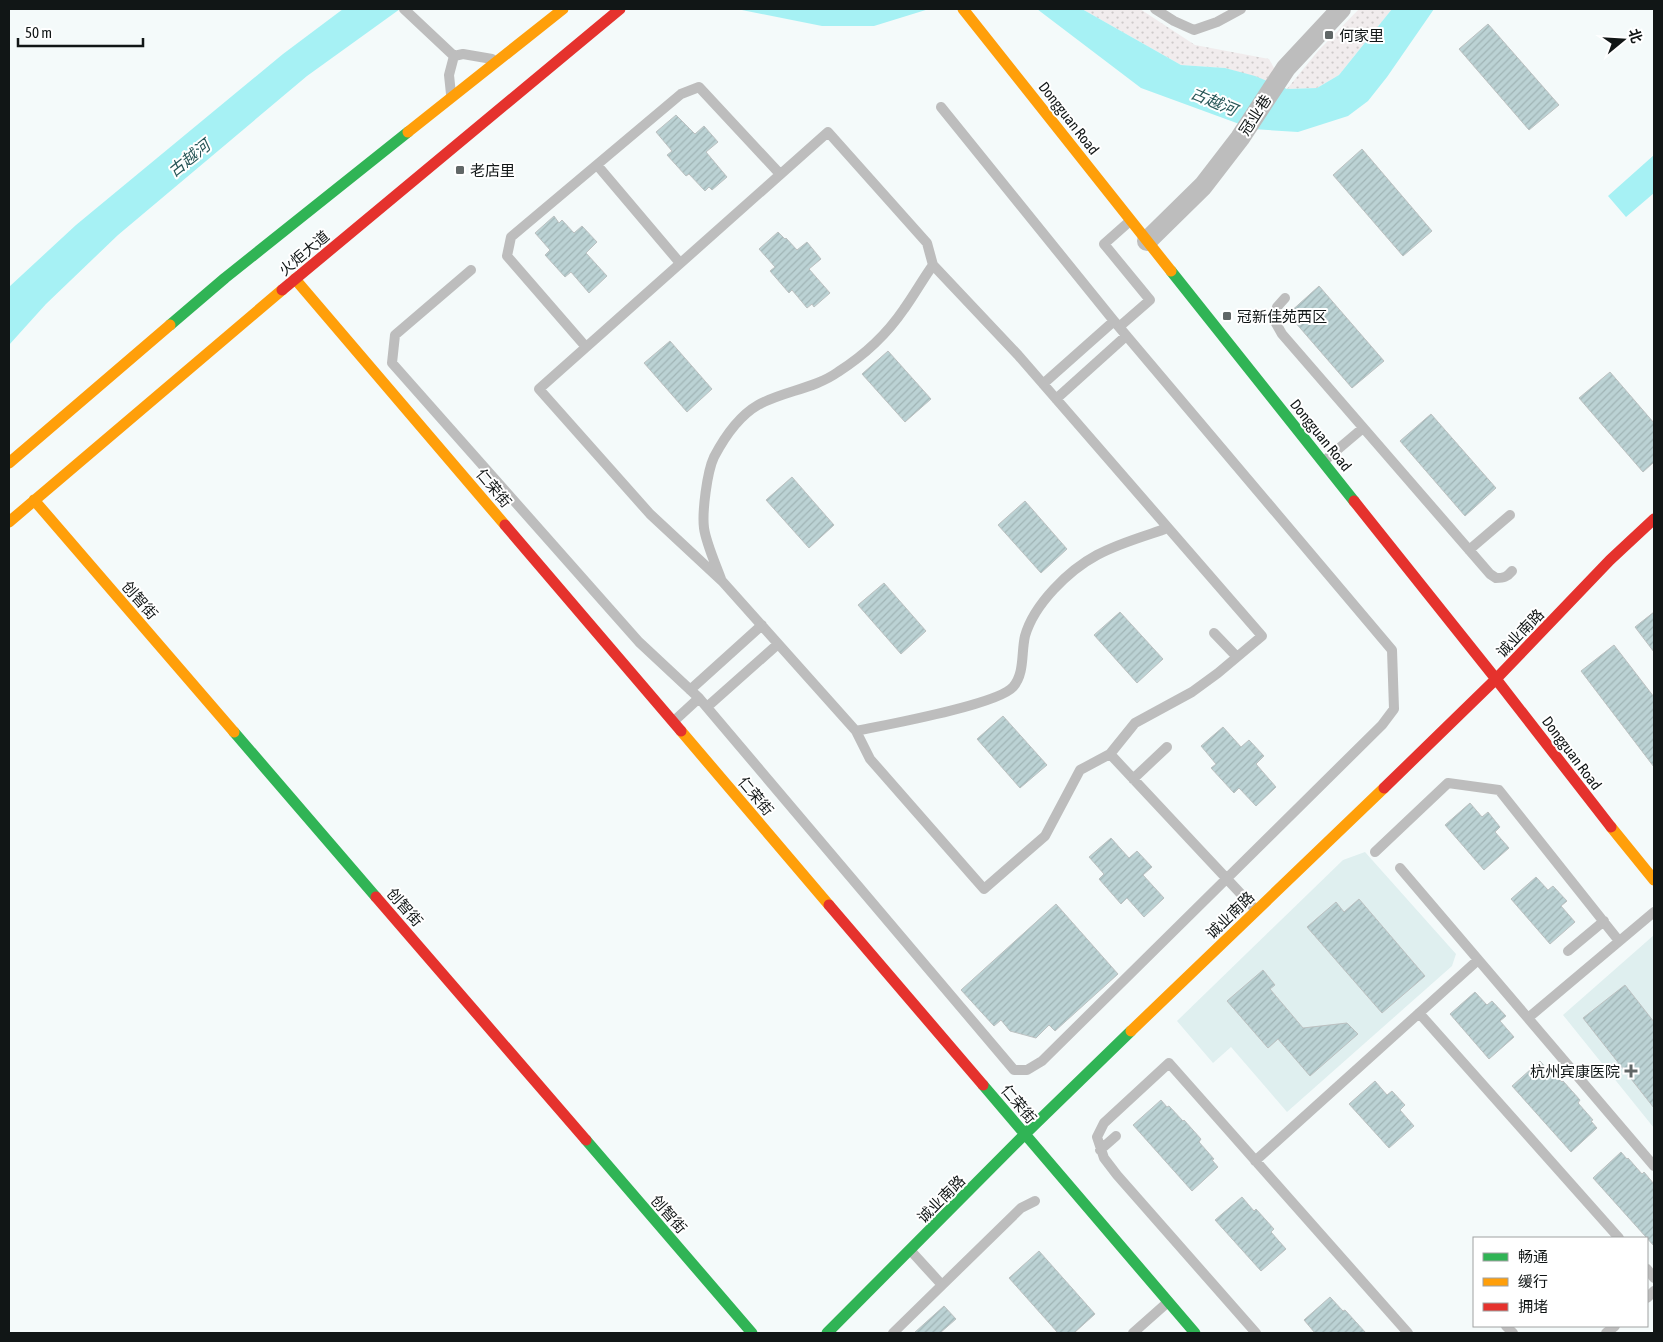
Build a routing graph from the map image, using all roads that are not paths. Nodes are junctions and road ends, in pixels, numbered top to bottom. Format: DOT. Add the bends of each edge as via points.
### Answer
graph roads {
  1 [pos="563,9"];
  2 [pos="620,9"];
  3 [pos="963,9"];
  4 [pos="1155,9"];
  5 [pos="1241,9"];
  6 [pos="1341,9"];
  7 [pos="406,11"];
  8 [pos="454,56"];
  9 [pos="498,61"];
  10 [pos="451,98"];
  11 [pos="941,107"];
  12 [pos="597,165"];
  13 [pos="780,174"];
  14 [pos="1131,220"];
  15 [pos="1147,241"];
  16 [pos="680,263"];
  17 [pos="933,265"];
  18 [pos="471,270"];
  19 [pos="296,279"];
  20 [pos="1285,298"];
  21 [pos="1117,324"];
  22 [pos="1126,336"];
  23 [pos="586,347"];
  24 [pos="1042,384"];
  25 [pos="1056,399"];
  26 [pos="1363,428"];
  27 [pos="1323,462"];
  28 [pos="9,463"];
  29 [pos="34,500"];
  30 [pos="1510,515"];
  31 [pos="1654,519"];
  32 [pos="9,522"];
  33 [pos="1168,528"];
  34 [pos="1469,550"];
  35 [pos="1512,571"];
  36 [pos="722,581"];
  37 [pos="762,625"];
  38 [pos="1214,633"];
  39 [pos="778,644"];
  40 [pos="1237,657"];
  41 [pos="1496,679"];
  42 [pos="690,690"];
  43 [pos="700,698"];
  44 [pos="707,707"];
  45 [pos="673,722"];
  46 [pos="856,731"];
  47 [pos="1167,747"];
  48 [pos="1110,754"];
  49 [pos="1133,779"];
  50 [pos="1375,852"];
  51 [pos="1400,868"];
  52 [pos="1226,879"];
  53 [pos="1654,880"];
  54 [pos="1256,910"];
  55 [pos="1654,912"];
  56 [pos="1604,921"];
  57 [pos="1620,941"];
  58 [pos="1568,951"];
  59 [pos="1478,960"];
  60 [pos="1419,1013"];
  61 [pos="1528,1018"];
  62 [pos="1025,1134"];
  63 [pos="1116,1136"];
  64 [pos="1100,1150"];
  65 [pos="1255,1161"];
  66 [pos="1654,1166"];
  67 [pos="1035,1201"];
  68 [pos="1618,1237"];
  69 [pos="911,1250"];
  70 [pos="942,1285"];
  71 [pos="1168,1302"];
  72 [pos="1138,1332"];
  73 [pos="752,1333"];
  74 [pos="827,1333"];
  75 [pos="893,1333"];
  76 [pos="1195,1333"];
  77 [pos="1256,1333"];
  78 [pos="1408,1333"];
  1 -- 9 [label="street, 火炬大道"];
  2 -- 19 [label="street, 火炬大道"];
  3 -- 14 [label="street, Dongguan Road"];
  4 -- 5 [label="lane" via="1194,30"];
  6 -- 15 [label="street, 冠业巷" via="1286,68 1240,138 1202,186"];
  7 -- 8 [label="lane"];
  8 -- 9 [label="lane" via="463,54"];
  8 -- 10 [label="lane" via="449,75"];
  9 -- 10 [label="street, 火炬大道"];
  10 -- 28 [label="street, 火炬大道" via="225,278"];
  11 -- 21 [label="lane"];
  12 -- 13 [label="lane" via="681,94 699,87"];
  12 -- 16 [label="lane"];
  12 -- 23 [label="lane" via="511,237 507,256"];
  13 -- 16 [label="lane"];
  13 -- 17 [label="lane" via="828,132 927,243"];
  14 -- 15 [label="street, Dongguan Road"];
  14 -- 21 [label="lane" via="1104,244 1150,300"];
  15 -- 27 [label="street, Dongguan Road"];
  16 -- 23 [label="lane"];
  17 -- 24 [label="lane"];
  17 -- 36 [label="lane" via="904,310 866,351 820,383 757,406 742,416 729,434 713,458 705,497 704,529"];
  18 -- 42 [label="lane" via="395,335 392,363 639,642"];
  19 -- 29 [label="street, 火炬大道"];
  19 -- 45 [label="street, 仁荣街"];
  20 -- 26 [label="lane" via="1275,312 1277,328"];
  21 -- 22 [label="lane"];
  21 -- 24 [label="lane"];
  22 -- 25 [label="lane"];
  22 -- 52 [label="lane" via="1392,650 1394,709 1382,725"];
  23 -- 36 [label="lane" via="539,389 650,514"];
  24 -- 25 [label="lane"];
  25 -- 33 [label="lane"];
  26 -- 27 [label="lane"];
  26 -- 34 [label="lane"];
  27 -- 41 [label="street, Dongguan Road"];
  29 -- 32 [label="street, 火炬大道"];
  29 -- 73 [label="street, 创智街"];
  30 -- 34 [label="lane"];
  31 -- 41 [label="street, 诚业南路"];
  33 -- 40 [label="lane" via="1262,636"];
  33 -- 46 [label="lane" via="1098,554 1051,593 1038,608 1026,635 1020,674 1012,688 994,698 952,710"];
  34 -- 35 [label="lane" via="1496,578 1506,577"];
  36 -- 37 [label="lane"];
  37 -- 39 [label="lane"];
  37 -- 42 [label="lane"];
  38 -- 40 [label="lane"];
  39 -- 44 [label="lane"];
  39 -- 46 [label="lane"];
  40 -- 48 [label="lane" via="1192,692 1135,723"];
  41 -- 53 [label="street, Dongguan Road"];
  41 -- 54 [label="street, 诚业南路"];
  42 -- 43 [label="lane"];
  43 -- 44 [label="lane"];
  43 -- 45 [label="lane"];
  44 -- 52 [label="lane" via="1014,1070 1027,1070 1042,1061"];
  45 -- 62 [label="street, 仁荣街"];
  46 -- 48 [label="lane" via="870,759 984,889 1045,836 1080,770"];
  47 -- 49 [label="lane"];
  48 -- 49 [label="lane"];
  49 -- 52 [label="lane"];
  50 -- 56 [label="lane" via="1448,782 1499,790"];
  51 -- 59 [label="lane"];
  52 -- 54 [label="lane"];
  54 -- 62 [label="street, 诚业南路"];
  55 -- 57 [label="lane"];
  56 -- 57 [label="lane"];
  56 -- 58 [label="lane"];
  57 -- 61 [label="lane"];
  59 -- 60 [label="lane"];
  59 -- 61 [label="lane"];
  60 -- 65 [label="lane"];
  60 -- 68 [label="lane"];
  61 -- 66 [label="lane"];
  62 -- 69 [label="street, 诚业南路"];
  62 -- 71 [label="street, 仁荣街"];
  63 -- 64 [label="lane"];
  64 -- 65 [label="lane" via="1097,1137 1104,1124 1169,1063"];
  64 -- 77 [label="lane" via="1117,1175"];
  65 -- 78 [label="lane"];
  67 -- 70 [label="lane" via="1021,1208"];
  69 -- 70 [label="lane"];
  69 -- 74 [label="street, 诚业南路"];
  70 -- 75 [label="lane"];
  71 -- 72 [label="lane"];
  71 -- 76 [label="street, 仁荣街"];
}
